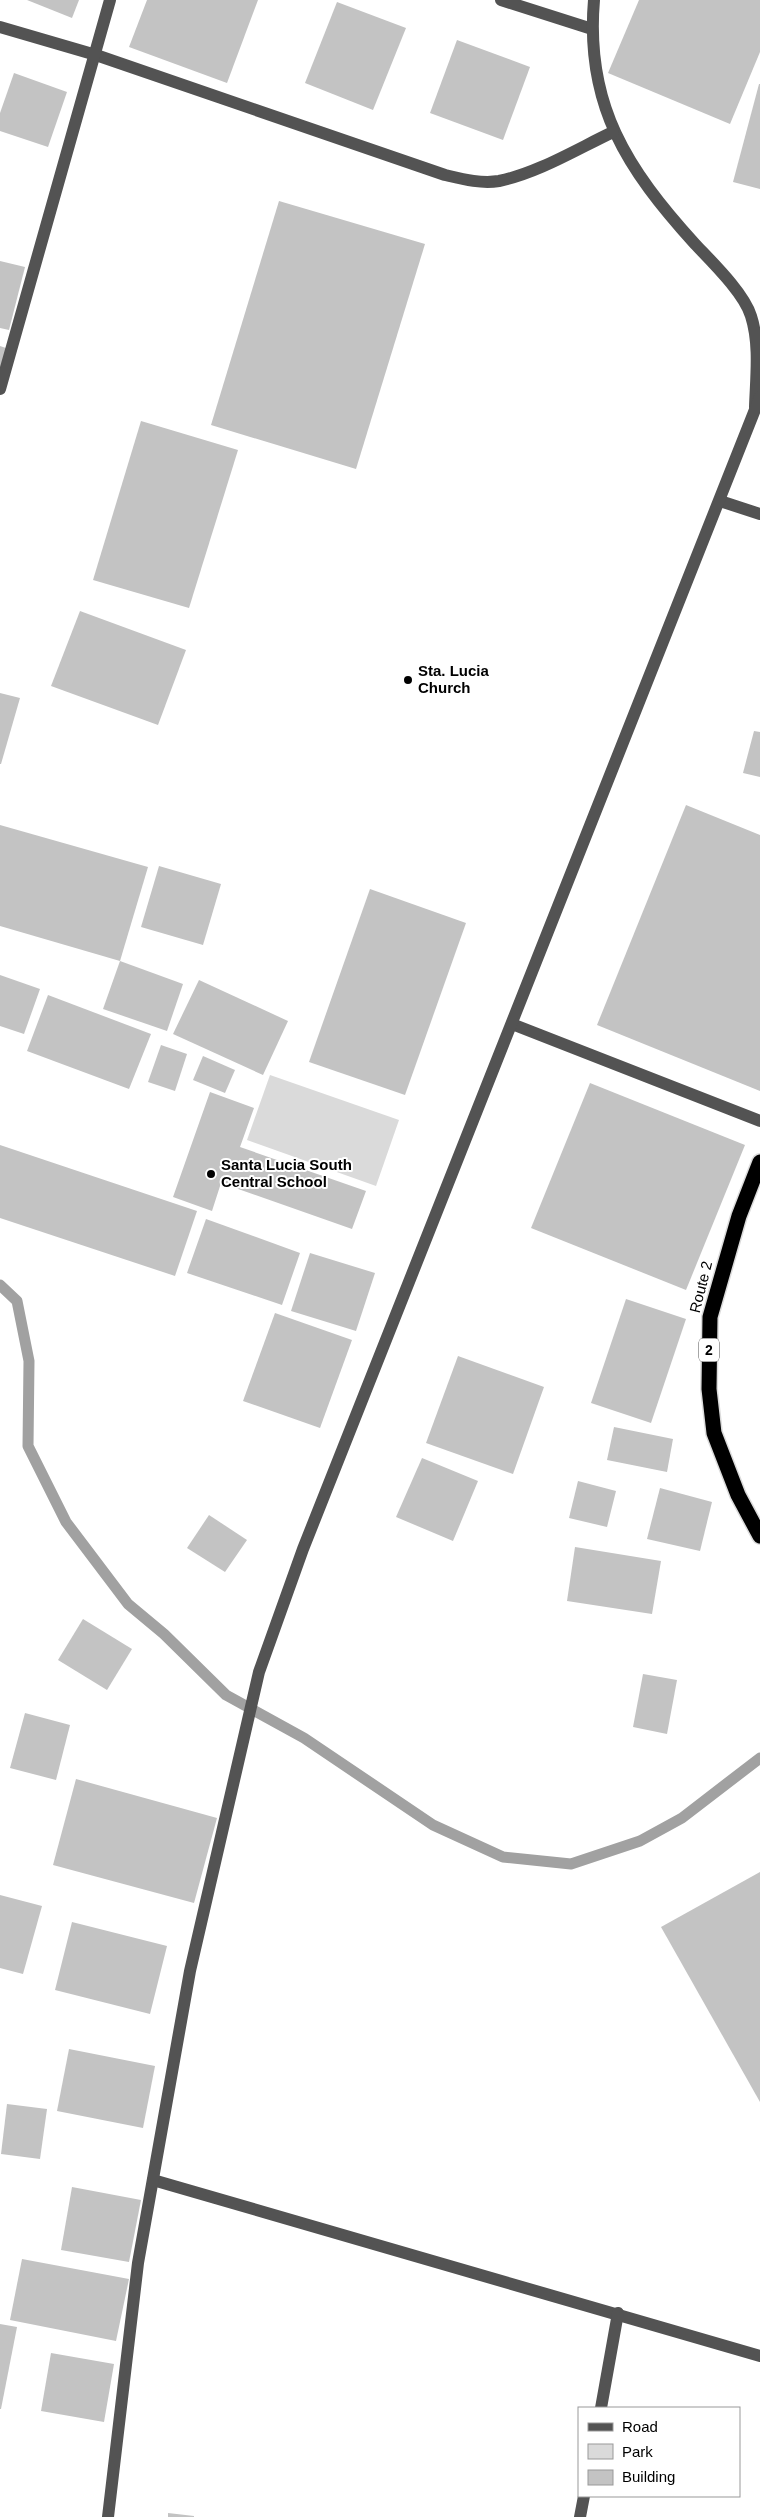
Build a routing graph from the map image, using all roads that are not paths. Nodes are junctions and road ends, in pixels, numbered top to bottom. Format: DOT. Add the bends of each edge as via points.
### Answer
graph roads {
  1 [pos="110,0"];
  2 [pos="501,0"];
  3 [pos="594,0"];
  4 [pos="0,27"];
  5 [pos="592,29"];
  6 [pos="96,55"];
  7 [pos="613,132"];
  8 [pos="0,389"];
  9 [pos="760,397"];
  10 [pos="755,412"];
  11 [pos="720,501"];
  12 [pos="760,514"];
  13 [pos="512,1024"];
  14 [pos="760,1121"];
  15 [pos="760,1162"];
  16 [pos="760,1536"];
  17 [pos="152,2180"];
  18 [pos="618,2313"];
  19 [pos="760,2356"];
  20 [pos="601,2407"];
  21 [pos="584,2497"];
  22 [pos="108,2517"];
  23 [pos="580,2517"];
  1 -- 6 [label="street"];
  2 -- 5 [label="street"];
  3 -- 5 [label="street"];
  4 -- 6 [label="street"];
  5 -- 7 [label="street" via="598,84"];
  6 -- 7 [label="street" via="468,181 498,181 536,168"];
  6 -- 8 [label="street"];
  7 -- 10 [label="street" via="648,188 733,286 751,315 757,354"];
  9 -- 10 [label="street"];
  10 -- 11 [label="street"];
  11 -- 12 [label="street"];
  11 -- 13 [label="street"];
  13 -- 14 [label="street"];
  13 -- 17 [label="street" via="303,1550 259,1672 190,1971"];
  15 -- 16 [label="highway, Route 2 / 2" via="739,1216 710,1317 709,1389 714,1433 738,1495"];
  17 -- 18 [label="street"];
  17 -- 22 [label="street" via="138,2263"];
  18 -- 19 [label="street"];
  18 -- 20 [label="street"];
  21 -- 23 [label="street"];
}
